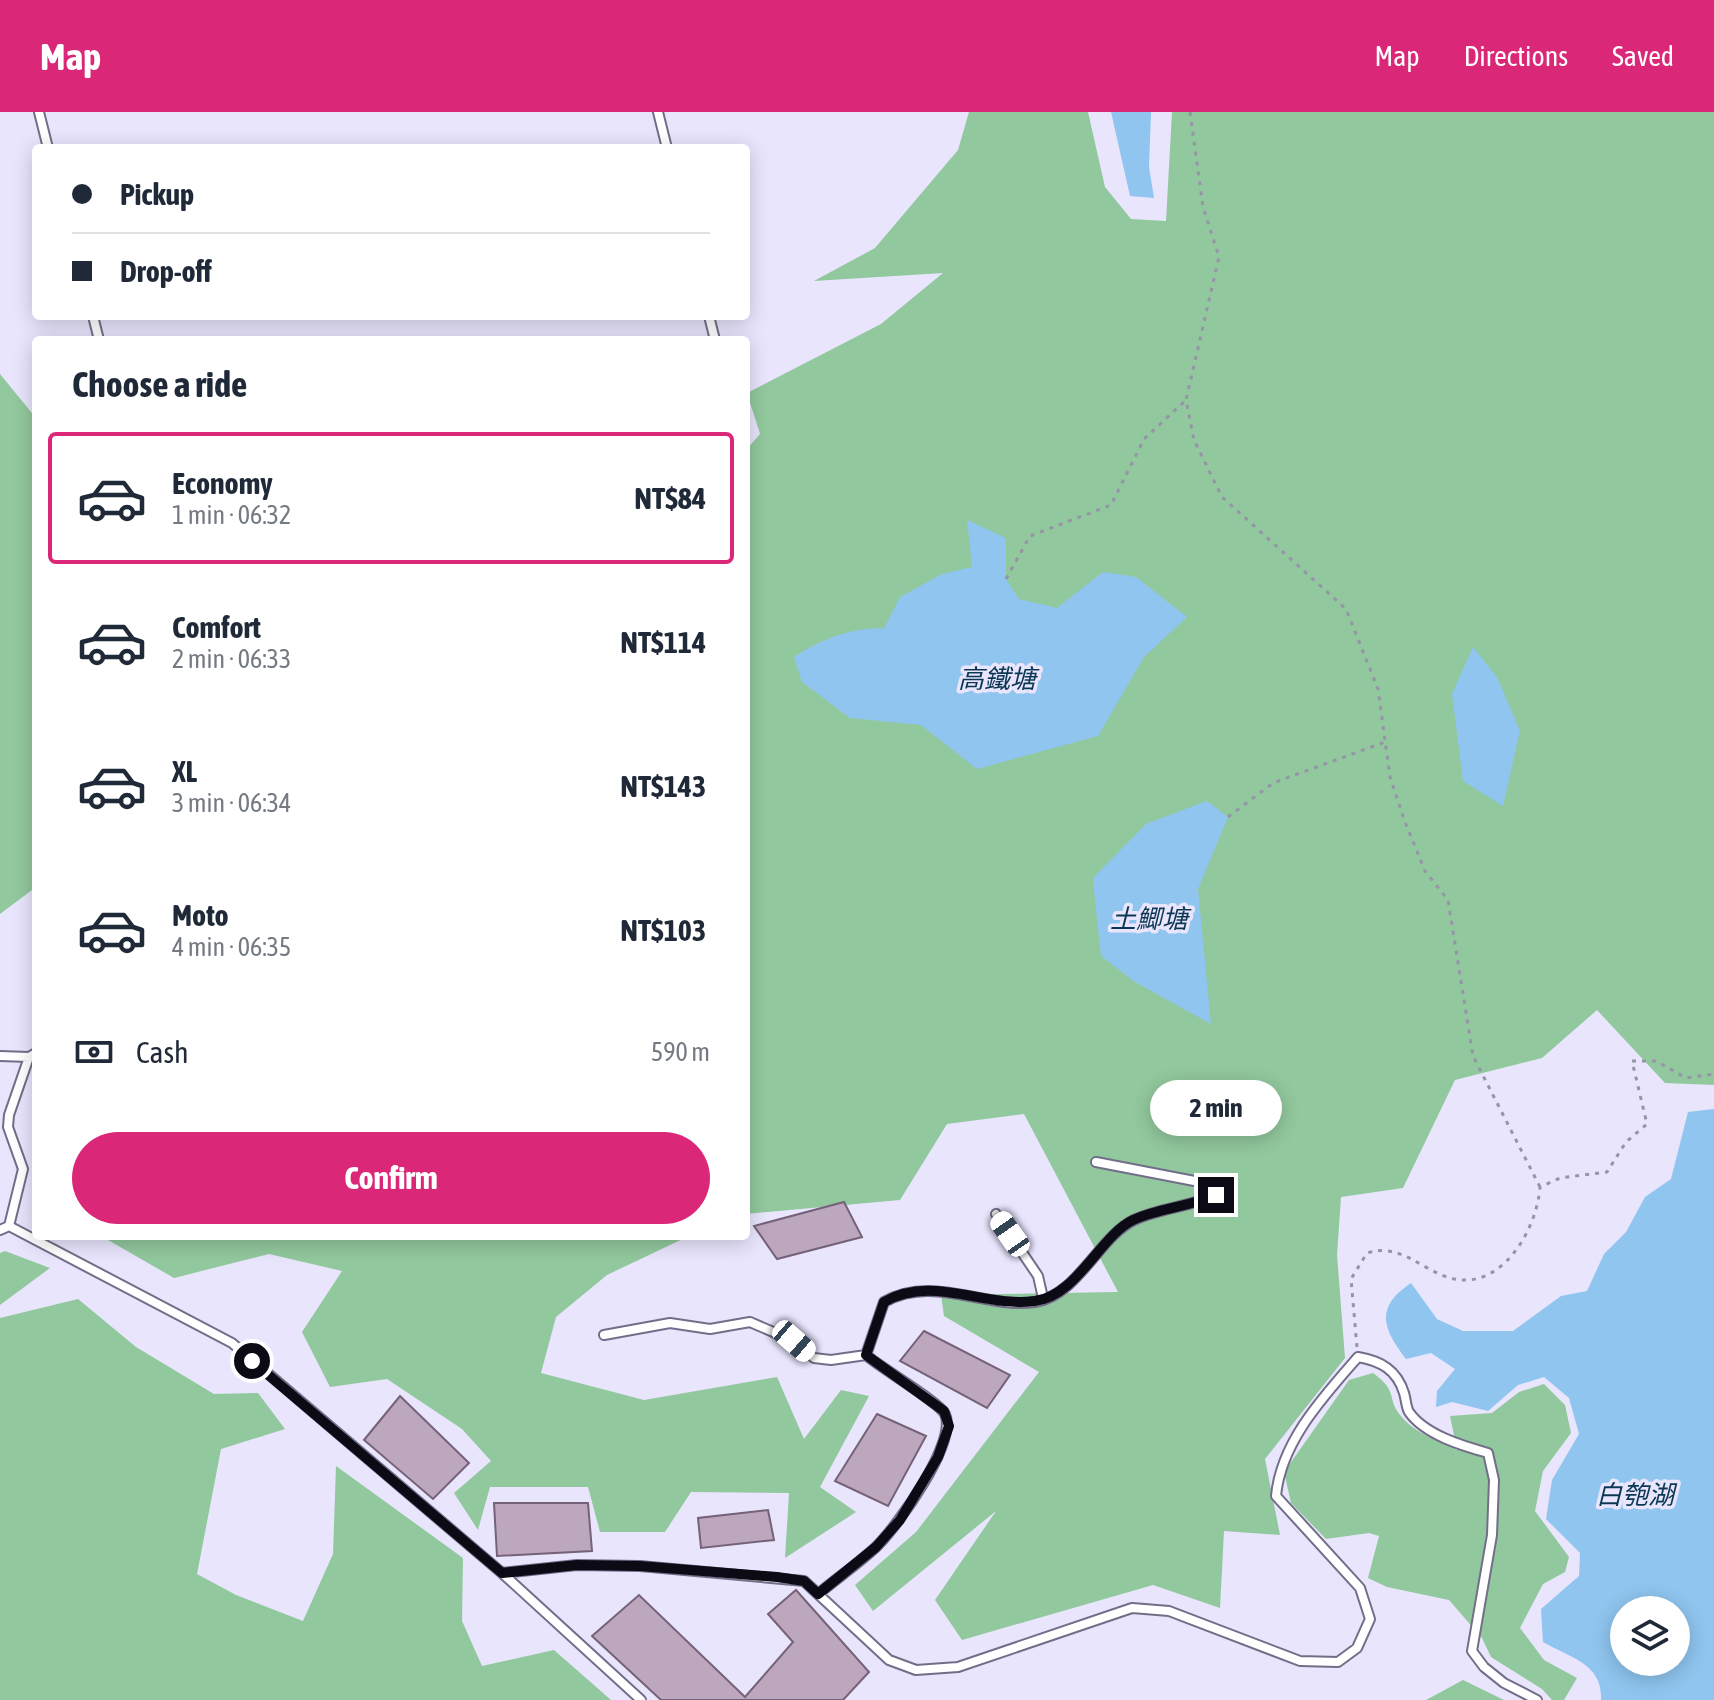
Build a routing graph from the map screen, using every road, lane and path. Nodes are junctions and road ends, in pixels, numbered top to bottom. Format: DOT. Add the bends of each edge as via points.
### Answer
graph roads {
  1 [pos="39,112"];
  2 [pos="658,112"];
  3 [pos="1190,112"];
  4 [pos="47,144"];
  5 [pos="666,144"];
  6 [pos="1186,400"];
  7 [pos="1006,579"];
  8 [pos="1385,742"];
  9 [pos="1228,817"];
  10 [pos="32,1055"];
  11 [pos="0,1056"];
  12 [pos="1714,1074"];
  13 [pos="1096,1162"];
  14 [pos="1540,1187"];
  15 [pos="996,1214"];
  16 [pos="5,1228"];
  17 [pos="1043,1298"];
  18 [pos="604,1335"];
  19 [pos="866,1355"];
  20 [pos="1358,1357"];
  21 [pos="502,1573"];
  22 [pos="818,1594"];
  23 [pos="641,1700"];
  24 [pos="1537,1700"];
  1 -- 4 [label="lane"];
  2 -- 5 [label="lane"];
  3 -- 6 [label="path" via="1203,207 1219,257"];
  6 -- 7 [label="path" via="1144,439 1111,505 1030,536"];
  6 -- 8 [label="path" via="1194,440 1222,497 1346,609 1378,689"];
  8 -- 9 [label="path" via="1273,783"];
  8 -- 14 [label="path" via="1405,822 1425,871 1448,900 1473,1056"];
  10 -- 11 [label="lane"];
  10 -- 16 [label="lane" via="9,1115 23,1169"];
  12 -- 14 [label="path" via="1686,1078 1656,1061 1632,1061 1647,1124 1626,1142 1607,1172 1560,1178"];
  13 -- 17 [label="lane" via="1210,1184 1216,1195 1132,1221 1074,1280"];
  14 -- 20 [label="path" via="1539,1210 1520,1247 1506,1264 1489,1273 1448,1278 1402,1254 1382,1248 1367,1253 1351,1279"];
  15 -- 17 [label="lane" via="1038,1276"];
  16 -- 21 [label="lane" via="232,1343"];
  17 -- 19 [label="lane" via="1037,1302 928,1290 898,1294 884,1302"];
  18 -- 19 [label="lane" via="670,1323 710,1329 750,1322 794,1341 814,1358"];
  19 -- 22 [label="lane" via="944,1411 949,1426 938,1457 900,1520"];
  20 -- 22 [label="lane" via="1293,1440 1278,1470 1276,1496 1360,1588 1370,1619 1357,1648 1338,1662 1300,1661 1169,1611 1132,1608 958,1667 916,1670 889,1660"];
  20 -- 24 [label="lane" via="1376,1360 1393,1372 1409,1411 1421,1423 1488,1453 1494,1480 1492,1535 1472,1651 1504,1683"];
  21 -- 22 [label="lane" via="577,1565 640,1566 804,1581"];
  21 -- 23 [label="lane"];
}
